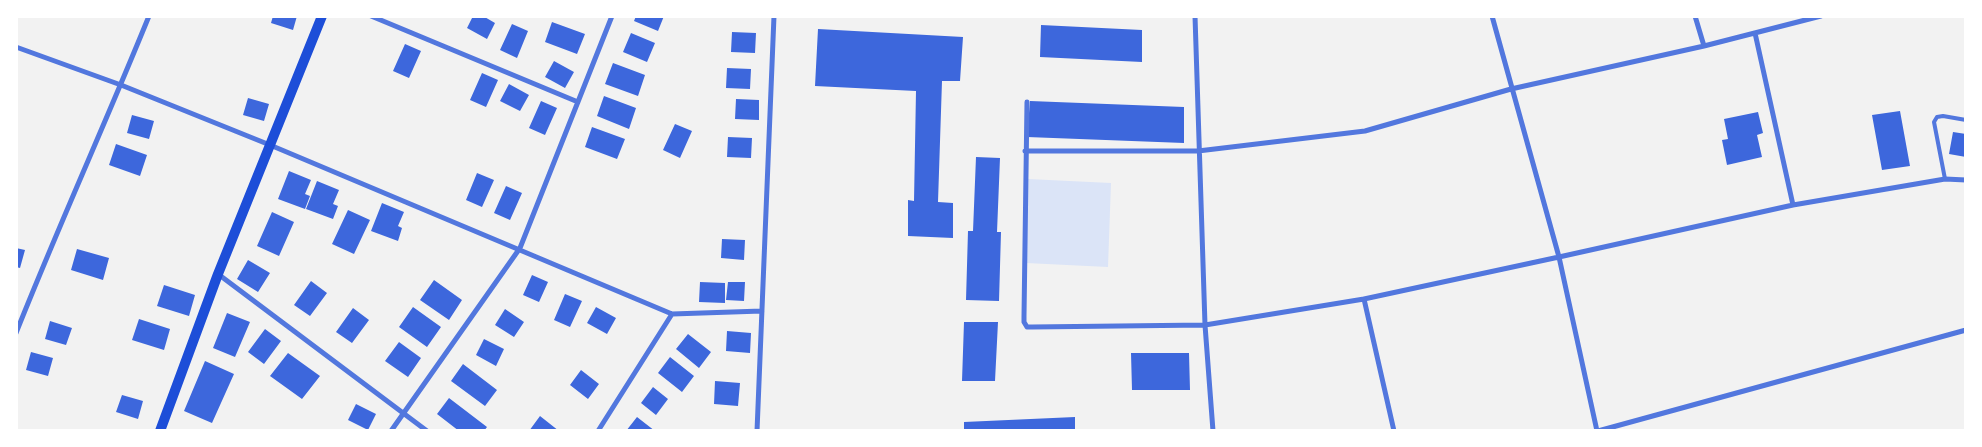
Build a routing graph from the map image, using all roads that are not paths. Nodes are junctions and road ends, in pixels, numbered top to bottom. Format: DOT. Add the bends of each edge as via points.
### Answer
graph roads {
  1 [pos="149,16"];
  2 [pos="322,16"];
  3 [pos="371,16"];
  4 [pos="612,16"];
  5 [pos="774,16"];
  6 [pos="1195,16"];
  7 [pos="1492,16"];
  8 [pos="1695,16"];
  9 [pos="1821,16"];
  10 [pos="1755,33"];
  11 [pos="1704,46"];
  12 [pos="16,47"];
  13 [pos="121,85"];
  14 [pos="1511,89"];
  15 [pos="578,102"];
  16 [pos="1026,102"];
  17 [pos="1966,120"];
  18 [pos="270,145"];
  19 [pos="1025,151"];
  20 [pos="1198,151"];
  21 [pos="1945,179"];
  22 [pos="1966,180"];
  23 [pos="1793,205"];
  24 [pos="520,248"];
  25 [pos="1560,258"];
  26 [pos="218,274"];
  27 [pos="1364,299"];
  28 [pos="762,311"];
  29 [pos="672,314"];
  30 [pos="1205,325"];
  31 [pos="1966,330"];
  32 [pos="16,333"];
  33 [pos="402,414"];
  34 [pos="160,431"];
  35 [pos="391,431"];
  36 [pos="427,431"];
  37 [pos="598,431"];
  38 [pos="757,431"];
  39 [pos="1213,431"];
  40 [pos="1394,431"];
  41 [pos="1598,431"];
  1 -- 13 [label="street"];
  2 -- 18 [label="main road"];
  3 -- 15 [label="street"];
  4 -- 15 [label="street"];
  5 -- 28 [label="street"];
  6 -- 20 [label="street"];
  7 -- 14 [label="street"];
  8 -- 11 [label="street"];
  9 -- 10 [label="street"];
  10 -- 11 [label="street"];
  10 -- 23 [label="street"];
  11 -- 14 [label="street"];
  12 -- 13 [label="street"];
  13 -- 18 [label="street"];
  13 -- 32 [label="street"];
  14 -- 20 [label="street" via="1365,131"];
  14 -- 25 [label="street"];
  15 -- 24 [label="street"];
  16 -- 19 [label="street"];
  17 -- 21 [label="lane" via="1943,116 1934,122"];
  18 -- 24 [label="street"];
  18 -- 26 [label="main road"];
  19 -- 20 [label="street"];
  19 -- 30 [label="street" via="1024,322 1027,327"];
  20 -- 30 [label="street"];
  21 -- 22 [label="street"];
  21 -- 23 [label="street"];
  23 -- 25 [label="street"];
  24 -- 29 [label="street"];
  24 -- 33 [label="street"];
  25 -- 27 [label="street"];
  25 -- 41 [label="street"];
  26 -- 33 [label="street"];
  26 -- 34 [label="main road"];
  27 -- 30 [label="street"];
  27 -- 40 [label="street"];
  28 -- 29 [label="street"];
  28 -- 38 [label="street"];
  29 -- 37 [label="street"];
  30 -- 39 [label="street"];
  31 -- 41 [label="street"];
  33 -- 35 [label="street"];
  33 -- 36 [label="street"];
}
